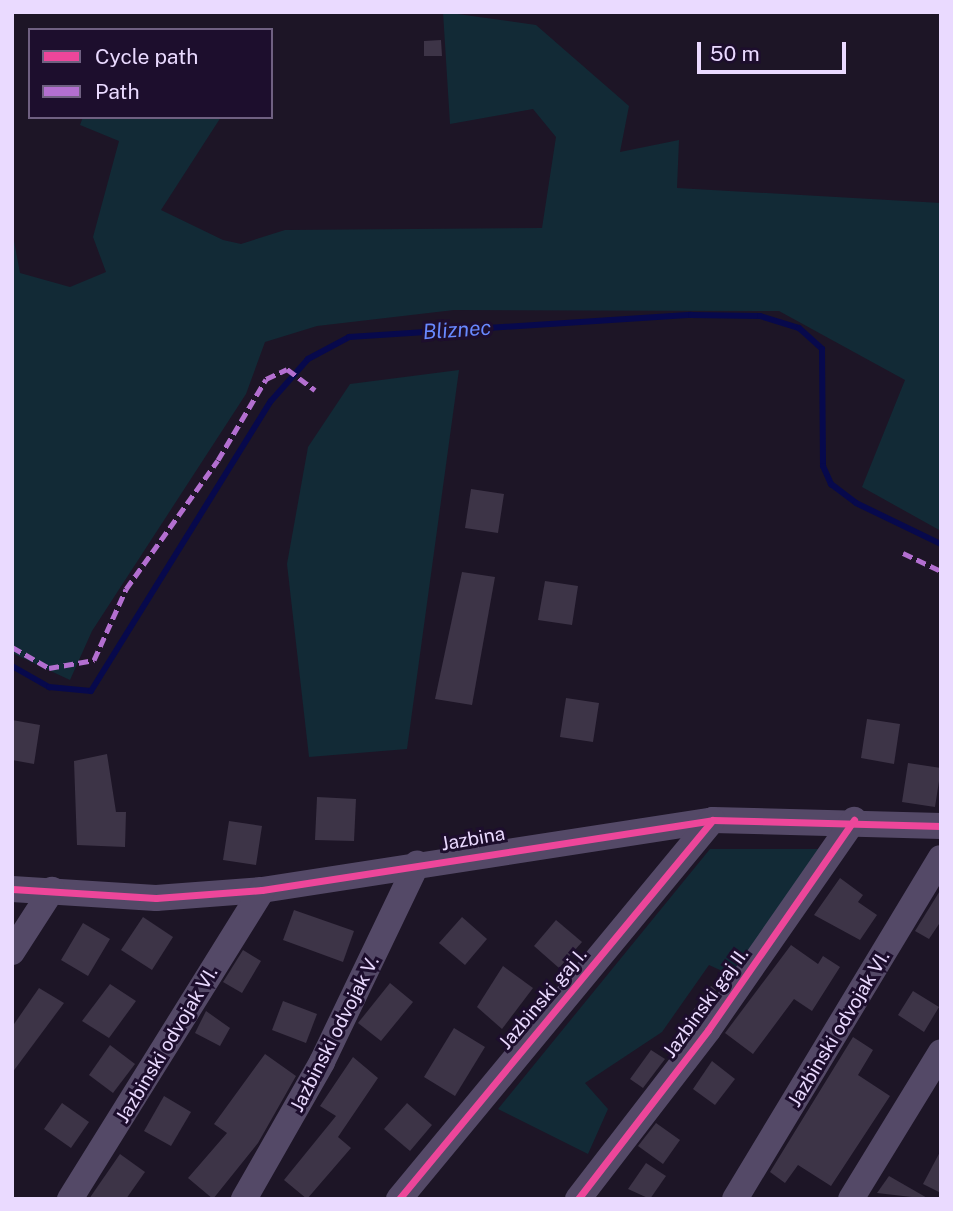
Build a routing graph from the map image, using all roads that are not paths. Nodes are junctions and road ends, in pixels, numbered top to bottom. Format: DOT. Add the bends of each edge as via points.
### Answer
graph roads {
  1 [pos="713,820"];
  2 [pos="854,820"];
  3 [pos="941,826"];
  4 [pos="941,859"];
  5 [pos="417,864"];
  6 [pos="12,889"];
  7 [pos="52,890"];
  8 [pos="262,890"];
  9 [pos="12,952"];
  10 [pos="941,1052"];
  11 [pos="70,1199"];
  12 [pos="244,1199"];
  13 [pos="399,1199"];
  14 [pos="578,1199"];
  15 [pos="735,1199"];
  16 [pos="851,1199"];
  1 -- 2 [label="street, Jazbina"];
  1 -- 5 [label="street, Jazbina"];
  1 -- 13 [label="street, Jazbinski gaj I."];
  2 -- 3 [label="street, Jazbina"];
  2 -- 14 [label="street, Jazbinski gaj II." via="708,1030"];
  4 -- 15 [label="street, Jazbinski odvojak VI."];
  5 -- 8 [label="street, Jazbina"];
  5 -- 12 [label="street, Jazbinski odvojak V." via="328,1050"];
  6 -- 7 [label="street, Jazbina"];
  7 -- 8 [label="street, Jazbina" via="156,898"];
  7 -- 9 [label="street"];
  8 -- 11 [label="street, Jazbinski odvojak VI."];
  10 -- 16 [label="street"];
}
